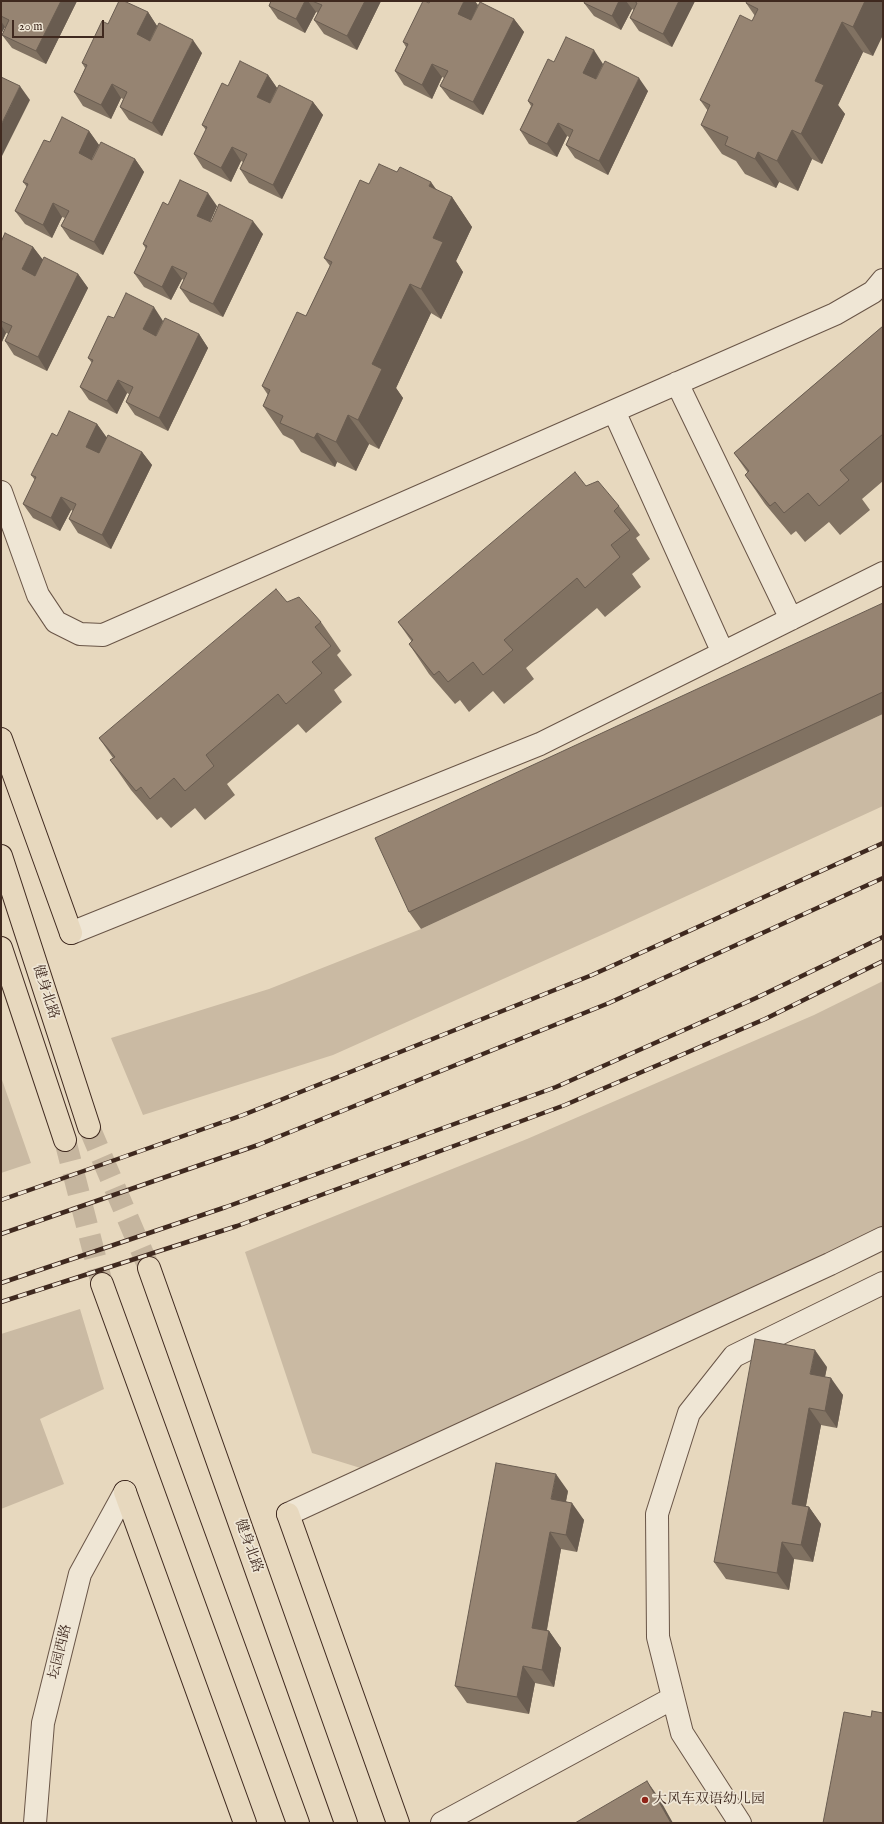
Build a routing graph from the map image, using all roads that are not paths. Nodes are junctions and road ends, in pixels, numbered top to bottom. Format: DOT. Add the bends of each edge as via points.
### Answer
graph roads {
  1 [pos="883,280"];
  2 [pos="677,383"];
  3 [pos="614,411"];
  4 [pos="1,492"];
  5 [pos="883,573"];
  6 [pos="791,619"];
  7 [pos="723,653"];
  8 [pos="1,739"];
  9 [pos="1,856"];
  10 [pos="71,933"];
  11 [pos="1,948"];
  12 [pos="89,1127"];
  13 [pos="65,1140"];
  14 [pos="883,1238"];
  15 [pos="149,1268"];
  16 [pos="883,1283"];
  17 [pos="102,1284"];
  18 [pos="125,1492"];
  19 [pos="288,1514"];
  20 [pos="673,1698"];
  21 [pos="35,1823"];
  22 [pos="245,1823"];
  23 [pos="298,1823"];
  24 [pos="346,1823"];
  25 [pos="398,1823"];
  26 [pos="442,1823"];
  27 [pos="740,1823"];
  1 -- 2 [label="street" via="873,292 835,314"];
  2 -- 3 [label="street"];
  2 -- 6 [label="street"];
  3 -- 4 [label="street" via="103,635 80,634 56,622 38,595"];
  3 -- 7 [label="street"];
  5 -- 6 [label="street"];
  6 -- 7 [label="street"];
  7 -- 10 [label="street" via="540,744"];
  8 -- 10 [label="main road"];
  9 -- 12 [label="main road, 健身北路"];
  11 -- 13 [label="main road, 健身北路"];
  14 -- 19 [label="street"];
  15 -- 24 [label="main road, 健身北路"];
  16 -- 20 [label="street" via="734,1356 689,1413 657,1514 658,1637"];
  17 -- 23 [label="main road"];
  18 -- 21 [label="street, 坛园西路" via="80,1574 43,1723"];
  18 -- 22 [label="main road"];
  19 -- 25 [label="main road"];
  20 -- 26 [label="street"];
  20 -- 27 [label="street" via="682,1733"];
}
